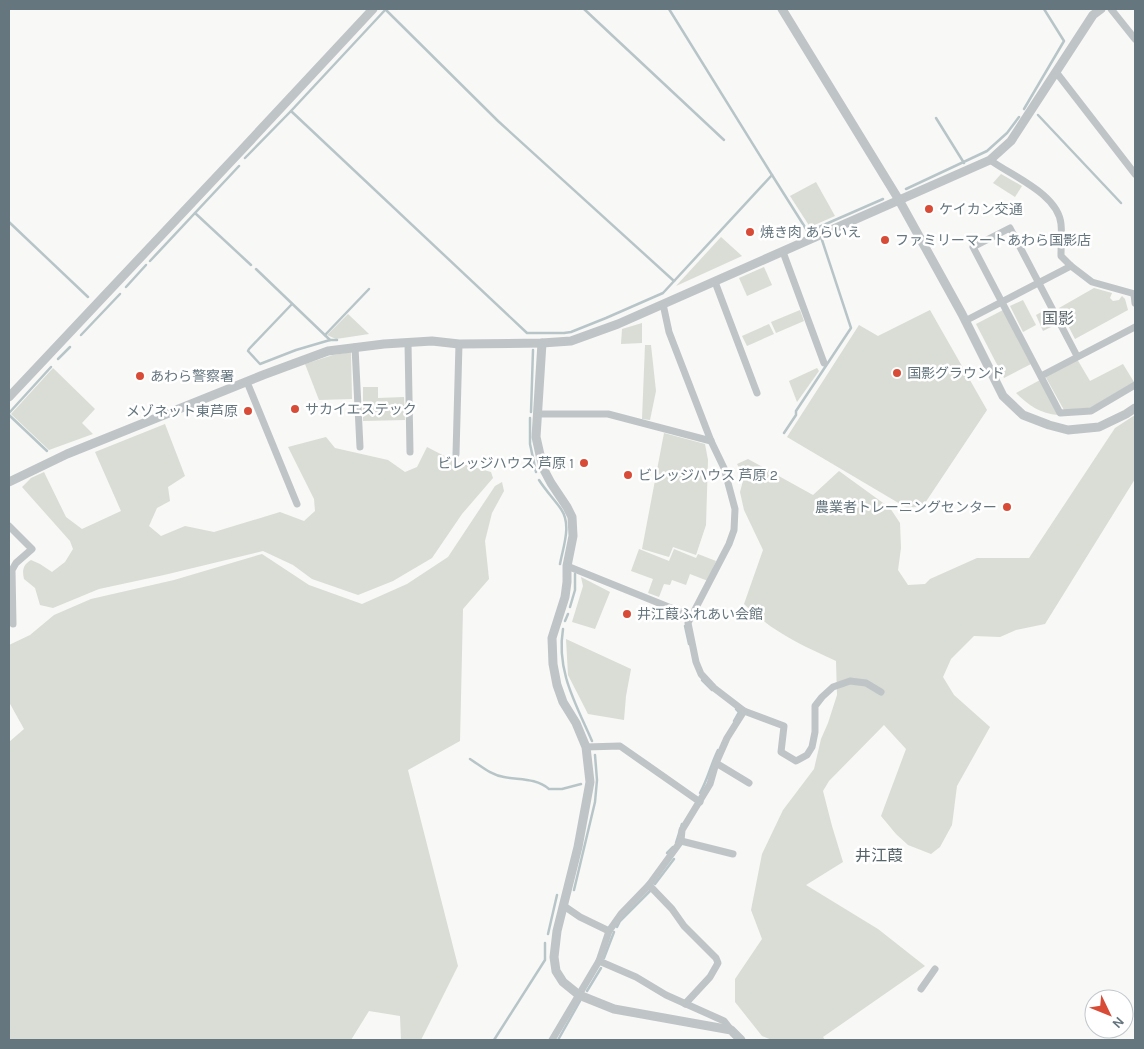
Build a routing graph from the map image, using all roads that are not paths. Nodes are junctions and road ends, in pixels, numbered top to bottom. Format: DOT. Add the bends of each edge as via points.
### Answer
graph roads {
  1 [pos="373,9"];
  2 [pos="782,9"];
  3 [pos="1101,9"];
  4 [pos="1111,9"];
  5 [pos="1135,39"];
  6 [pos="1056,72"];
  7 [pos="990,160"];
  8 [pos="1135,174"];
  9 [pos="899,200"];
  10 [pos="783,252"];
  11 [pos="1071,266"];
  12 [pos="715,282"];
  13 [pos="1039,284"];
  14 [pos="1135,294"];
  15 [pos="1002,303"];
  16 [pos="1135,303"];
  17 [pos="663,304"];
  18 [pos="965,321"];
  19 [pos="1135,327"];
  20 [pos="408,343"];
  21 [pos="542,343"];
  22 [pos="459,344"];
  23 [pos="355,347"];
  24 [pos="1077,356"];
  25 [pos="824,363"];
  26 [pos="1041,376"];
  27 [pos="247,382"];
  28 [pos="1135,385"];
  29 [pos="757,393"];
  30 [pos="9,397"];
  31 [pos="1135,408"];
  32 [pos="538,414"];
  33 [pos="711,441"];
  34 [pos="360,447"];
  35 [pos="410,452"];
  36 [pos="456,454"];
  37 [pos="9,482"];
  38 [pos="297,504"];
  39 [pos="9,526"];
  40 [pos="567,566"];
  41 [pos="691,616"];
  42 [pos="13,624"];
  43 [pos="881,692"];
  44 [pos="744,711"];
  45 [pos="586,748"];
  46 [pos="716,763"];
  47 [pos="749,783"];
  48 [pos="700,802"];
  49 [pos="681,841"];
  50 [pos="733,854"];
  51 [pos="649,885"];
  52 [pos="564,906"];
  53 [pos="609,931"];
  54 [pos="599,961"];
  55 [pos="935,969"];
  56 [pos="920,989"];
  57 [pos="579,995"];
  58 [pos="685,1004"];
  59 [pos="731,1030"];
  60 [pos="552,1040"];
  61 [pos="741,1040"];
  1 -- 30 [label="street"];
  2 -- 9 [label="street"];
  3 -- 6 [label="street" via="1093,15"];
  4 -- 5 [label="street"];
  6 -- 7 [label="street" via="1012,141"];
  6 -- 8 [label="street"];
  7 -- 9 [label="street"];
  7 -- 11 [label="street" via="1046,196 1056,208 1061,222 1061,256"];
  9 -- 10 [label="street"];
  9 -- 18 [label="street"];
  10 -- 12 [label="street"];
  10 -- 25 [label="street"];
  11 -- 13 [label="street"];
  11 -- 14 [label="street" via="1092,282"];
  12 -- 17 [label="street"];
  12 -- 29 [label="street"];
  13 -- 15 [label="street"];
  13 -- 15 [label="street" via="1010,228 973,247"];
  13 -- 24 [label="street"];
  14 -- 16 [label="street"];
  15 -- 18 [label="street"];
  15 -- 26 [label="street"];
  17 -- 21 [label="street" via="571,341"];
  17 -- 33 [label="street" via="669,332"];
  18 -- 31 [label="street" via="1003,396 1023,415 1068,430 1099,427"];
  19 -- 24 [label="street"];
  20 -- 22 [label="street"];
  20 -- 23 [label="street"];
  20 -- 35 [label="street"];
  21 -- 22 [label="street"];
  21 -- 32 [label="street"];
  22 -- 36 [label="street"];
  23 -- 27 [label="street" via="312,356"];
  23 -- 34 [label="street"];
  24 -- 26 [label="street"];
  26 -- 28 [label="street" via="1060,413 1091,411"];
  27 -- 37 [label="street" via="59,457"];
  27 -- 38 [label="street"];
  32 -- 33 [label="street" via="608,414"];
  32 -- 40 [label="street" via="536,436 543,468 572,518 573,536"];
  33 -- 41 [label="street" via="724,468 733,501 734,530"];
  39 -- 42 [label="street" via="32,549 12,570"];
  40 -- 41 [label="street"];
  40 -- 45 [label="street" via="565,597 552,638 553,664 563,702"];
  41 -- 44 [label="street" via="688,623 701,674"];
  43 -- 44 [label="street" via="866,683 850,681 833,687 815,706 812,747 807,755 796,761 781,752 784,726"];
  44 -- 46 [label="street"];
  45 -- 48 [label="street" via="620,746"];
  45 -- 52 [label="street" via="590,782"];
  46 -- 47 [label="street"];
  46 -- 48 [label="street"];
  48 -- 49 [label="street" via="682,830"];
  49 -- 50 [label="street"];
  49 -- 51 [label="street"];
  51 -- 53 [label="street"];
  51 -- 58 [label="street" via="718,963 710,977"];
  52 -- 53 [label="street"];
  52 -- 57 [label="street" via="556,940 556,971"];
  53 -- 54 [label="street"];
  54 -- 57 [label="street"];
  54 -- 58 [label="street"];
  55 -- 56 [label="street"];
  57 -- 59 [label="street" via="614,1008"];
  57 -- 60 [label="street"];
  58 -- 59 [label="street" via="724,1021"];
  59 -- 61 [label="street"];
}
